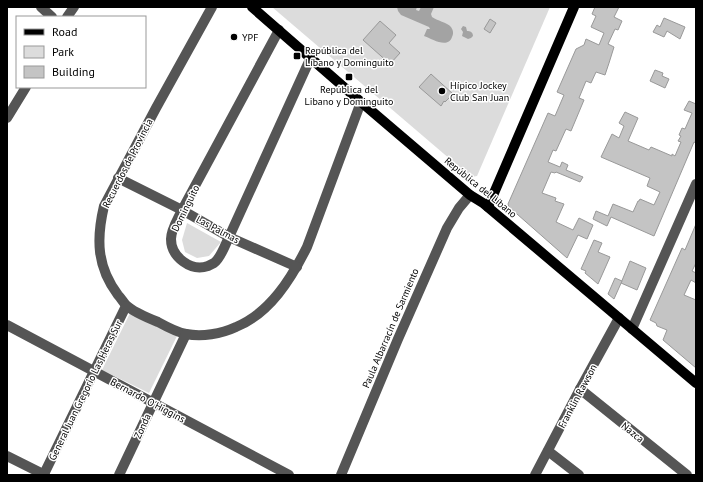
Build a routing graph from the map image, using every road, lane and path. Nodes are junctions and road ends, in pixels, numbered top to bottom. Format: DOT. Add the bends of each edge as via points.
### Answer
graph roads {
  1 [pos="41,7"];
  2 [pos="74,7"];
  3 [pos="212,7"];
  4 [pos="252,7"];
  5 [pos="574,7"];
  6 [pos="51,16"];
  7 [pos="69,16"];
  8 [pos="279,30"];
  9 [pos="310,57"];
  10 [pos="25,88"];
  11 [pos="361,102"];
  12 [pos="7,118"];
  13 [pos="118,178"];
  14 [pos="696,184"];
  15 [pos="470,195"];
  16 [pos="488,207"];
  17 [pos="182,210"];
  18 [pos="230,237"];
  19 [pos="297,267"];
  20 [pos="126,306"];
  21 [pos="619,318"];
  22 [pos="7,325"];
  23 [pos="632,329"];
  24 [pos="186,334"];
  25 [pos="94,372"];
  26 [pos="696,384"];
  27 [pos="580,389"];
  28 [pos="153,403"];
  29 [pos="548,451"];
  30 [pos="7,456"];
  31 [pos="44,475"];
  32 [pos="119,475"];
  33 [pos="289,475"];
  34 [pos="341,475"];
  35 [pos="535,475"];
  36 [pos="579,475"];
  37 [pos="685,475"];
  1 -- 6 [label="street"];
  2 -- 7 [label="street"];
  3 -- 13 [label="street, Recuerdos de Provincia"];
  4 -- 8 [label="main road, República del Líbano"];
  5 -- 16 [label="main road"];
  8 -- 9 [label="main road, República del Líbano"];
  8 -- 17 [label="street, Dominguito"];
  9 -- 11 [label="main road, República del Líbano"];
  9 -- 18 [label="street, Dominguito"];
  10 -- 12 [label="street"];
  11 -- 15 [label="main road, República del Líbano"];
  11 -- 19 [label="street, Recuerdos de Provincia" via="307,247"];
  13 -- 17 [label="street, Las Palmas"];
  13 -- 20 [label="street, Recuerdos de Provincia" via="104,206 99,246 102,265 112,287"];
  14 -- 23 [label="street"];
  15 -- 16 [label="main road, República del Líbano"];
  15 -- 34 [label="street, Paula Albarracín de Sarmiento" via="447,228"];
  16 -- 21 [label="main road, República del Líbano"];
  17 -- 18 [label="street, Las Palmas"];
  17 -- 18 [label="street, Dominguito" via="172,232 172,246 176,254 192,267 202,268 214,263"];
  18 -- 19 [label="street, Las Palmas"];
  19 -- 24 [label="street, Recuerdos de Provincia" via="273,300 252,318 237,327 221,332 204,335"];
  20 -- 24 [label="street, Recuerdos de Provincia" via="172,330"];
  20 -- 25 [label="street, General Juan Gregorio Las Heras Sur"];
  21 -- 23 [label="main road, República del Líbano"];
  21 -- 27 [label="street, Franklin Rawson"];
  22 -- 25 [label="street, Bernardo O'Higgins"];
  23 -- 26 [label="main road, República del Líbano"];
  24 -- 28 [label="street, Zonda"];
  25 -- 28 [label="street, Bernardo O'Higgins"];
  25 -- 31 [label="street, General Juan Gregorio Las Heras Sur"];
  27 -- 29 [label="street, Franklin Rawson"];
  27 -- 37 [label="street, Nazca"];
  28 -- 32 [label="street, Zonda"];
  28 -- 33 [label="street, Bernardo O'Higgins"];
  29 -- 35 [label="street, Franklin Rawson"];
  29 -- 36 [label="street"];
  30 -- 31 [label="street"];
}
